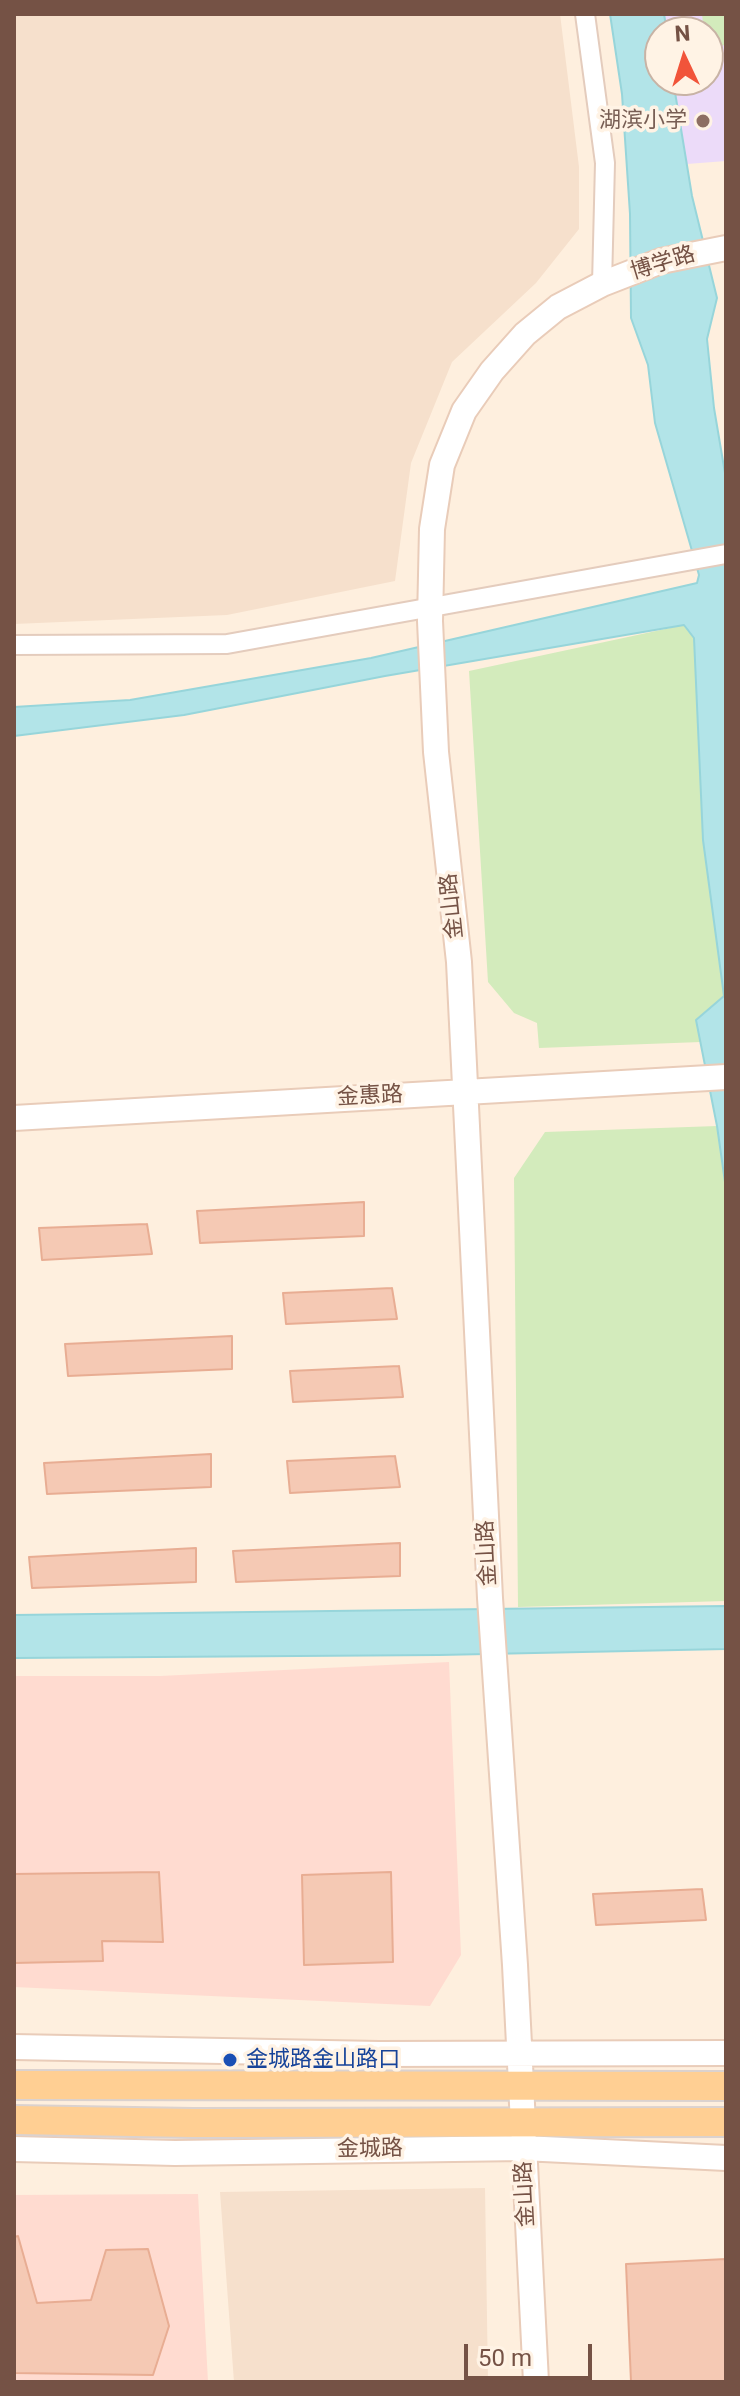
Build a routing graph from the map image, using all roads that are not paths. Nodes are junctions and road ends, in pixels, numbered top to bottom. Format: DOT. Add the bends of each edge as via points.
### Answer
graph roads {
  1 [pos="585,14"];
  2 [pos="721,248"];
  3 [pos="609,281"];
  4 [pos="726,554"];
  5 [pos="430,614"];
  6 [pos="14,645"];
  7 [pos="726,1077"];
  8 [pos="464,1092"];
  9 [pos="14,1118"];
  10 [pos="14,2047"];
  11 [pos="519,2053"];
  12 [pos="726,2053"];
  13 [pos="520,2084"];
  14 [pos="14,2085"];
  15 [pos="726,2086"];
  16 [pos="28,2120"];
  17 [pos="726,2122"];
  18 [pos="523,2135"];
  19 [pos="14,2149"];
  20 [pos="175,2153"];
  21 [pos="726,2158"];
  22 [pos="536,2382"];
  1 -- 3 [label="street" via="605,163"];
  2 -- 3 [label="main road, 博学路" via="661,261"];
  3 -- 5 [label="main road, 金山路" via="558,307 525,334 464,411 442,465 432,529"];
  4 -- 5 [label="street"];
  5 -- 6 [label="street" via="227,644"];
  5 -- 8 [label="main road, 金山路" via="436,752 459,962"];
  7 -- 8 [label="main road, 金惠路"];
  8 -- 9 [label="main road, 金惠路"];
  8 -- 11 [label="main road, 金山路"];
  10 -- 11 [label="main road"];
  11 -- 12 [label="main road"];
  11 -- 13 [label="main road, 金山路"];
  13 -- 14 [label="main road"];
  13 -- 15 [label="main road"];
  13 -- 18 [label="main road, 金山路"];
  16 -- 18 [label="main road, 金城路"];
  16 -- 20 [label="main road"];
  17 -- 18 [label="main road, 金城路"];
  18 -- 20 [label="main road, 金城路"];
  18 -- 21 [label="main road, 金城路"];
  18 -- 22 [label="main road, 金山路"];
  19 -- 20 [label="main road, 金城路"];
}
